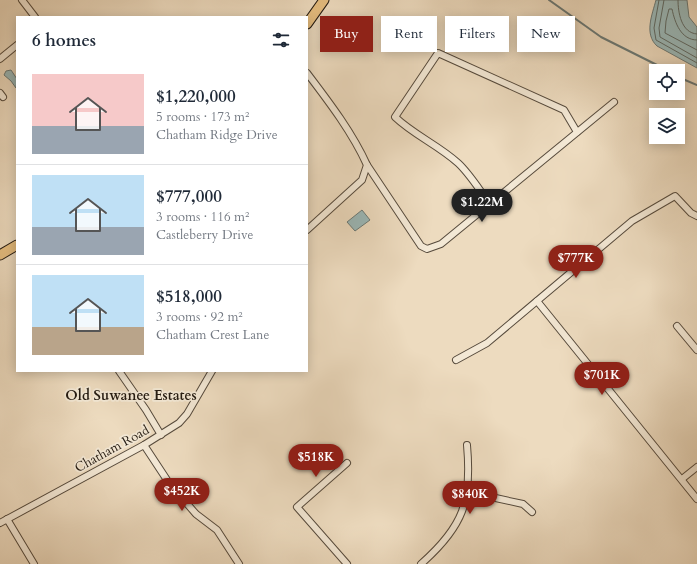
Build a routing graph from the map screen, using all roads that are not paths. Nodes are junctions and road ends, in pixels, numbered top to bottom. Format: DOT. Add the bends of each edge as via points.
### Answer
graph roads {
  1 [pos="22,0"];
  2 [pos="324,0"];
  3 [pos="34,16"];
  4 [pos="308,23"];
  5 [pos="16,46"];
  6 [pos="0,58"];
  7 [pos="308,74"];
  8 [pos="614,102"];
  9 [pos="578,132"];
  10 [pos="367,165"];
  11 [pos="490,204"];
  12 [pos="697,216"];
  13 [pos="308,229"];
  14 [pos="16,246"];
  15 [pos="0,256"];
  16 [pos="537,301"];
  17 [pos="677,326"];
  18 [pos="697,350"];
  19 [pos="456,360"];
  20 [pos="120,372"];
  21 [pos="211,372"];
  22 [pos="161,435"];
  23 [pos="467,445"];
  24 [pos="144,446"];
  25 [pos="347,463"];
  26 [pos="697,467"];
  27 [pos="682,479"];
  28 [pos="468,492"];
  29 [pos="697,499"];
  30 [pos="532,512"];
  31 [pos="7,519"];
  32 [pos="0,523"];
  33 [pos="34,564"];
  34 [pos="239,564"];
  35 [pos="347,564"];
  36 [pos="421,564"];
  1 -- 3 [label="street"];
  2 -- 4 [label="main road"];
  5 -- 6 [label="street"];
  7 -- 10 [label="street" via="359,147"];
  8 -- 9 [label="street"];
  9 -- 11 [label="street"];
  9 -- 11 [label="street" via="564,110 438,53 395,117 459,164"];
  10 -- 11 [label="street" via="421,246 428,249 441,244"];
  10 -- 13 [label="street" via="362,180"];
  12 -- 16 [label="street" via="675,196 632,221"];
  14 -- 15 [label="main road"];
  16 -- 19 [label="street" via="487,343"];
  16 -- 27 [label="street"];
  17 -- 18 [label="street"];
  20 -- 22 [label="street"];
  21 -- 22 [label="street, Chatham Road" via="187,414"];
  22 -- 24 [label="street, Chatham Road"];
  23 -- 28 [label="street"];
  24 -- 31 [label="street, Chatham Road"];
  24 -- 34 [label="street" via="196,514 217,530"];
  25 -- 35 [label="street" via="297,507"];
  26 -- 27 [label="street"];
  27 -- 29 [label="street"];
  28 -- 30 [label="street" via="523,504"];
  28 -- 36 [label="street" via="460,518 449,538"];
  31 -- 32 [label="street, Chatham Road"];
  31 -- 33 [label="street"];
}
